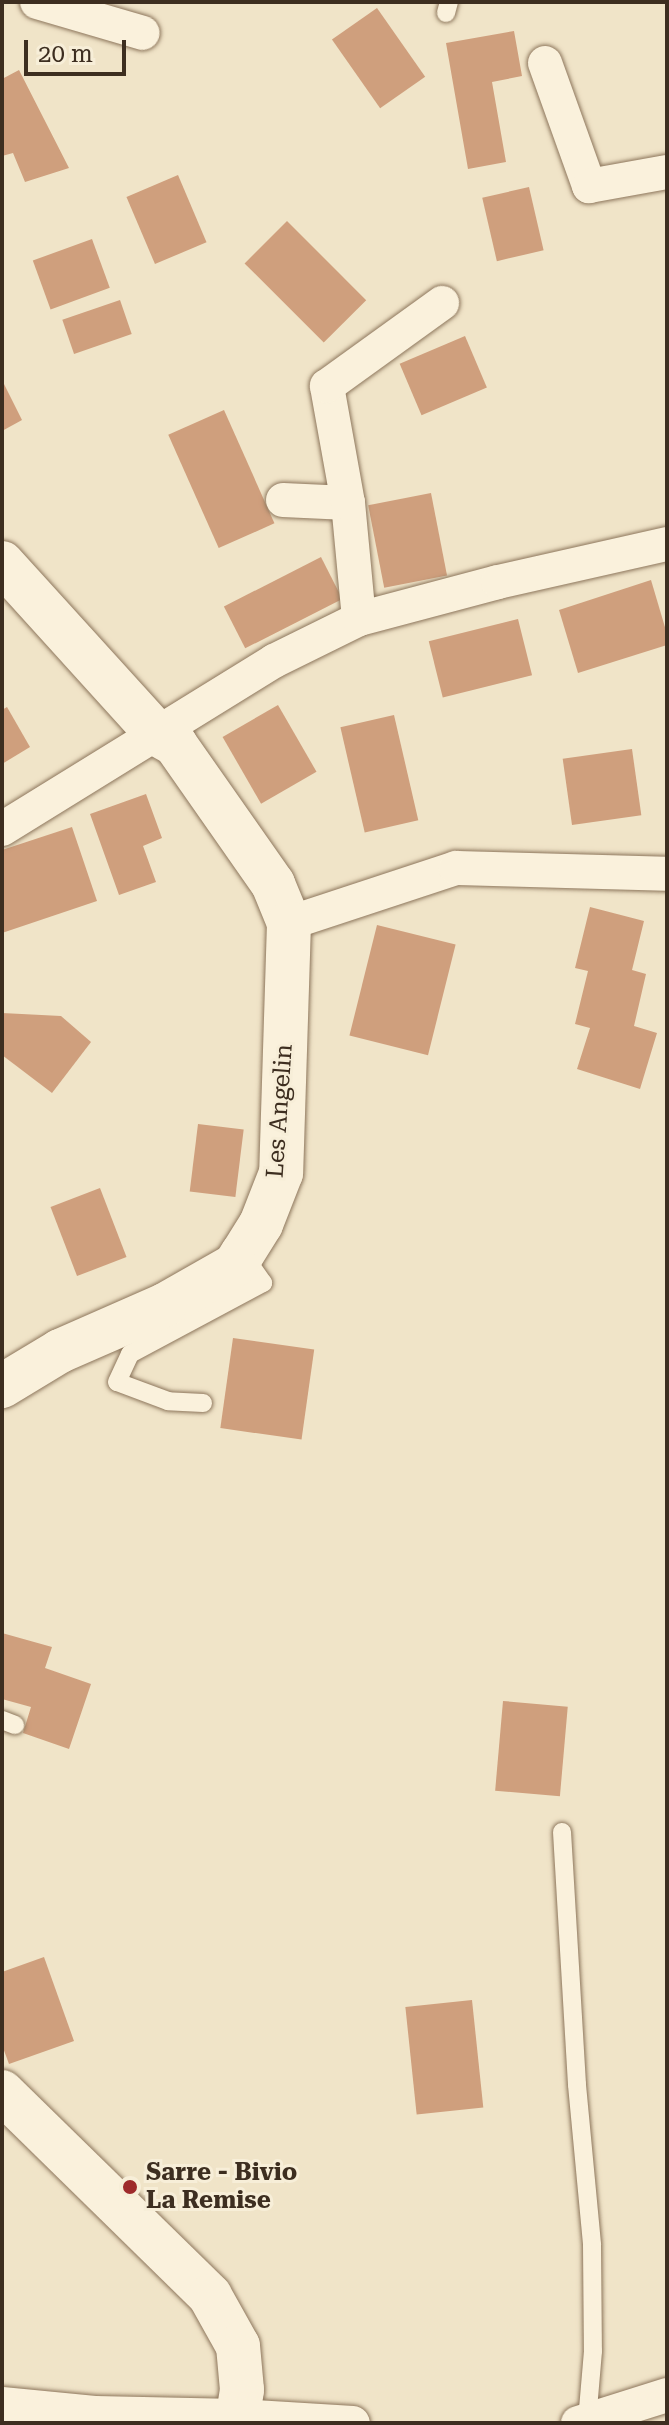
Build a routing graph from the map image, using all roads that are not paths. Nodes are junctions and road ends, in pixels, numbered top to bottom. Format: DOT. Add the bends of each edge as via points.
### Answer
graph roads {
  1 [pos="37,2"];
  2 [pos="143,33"];
  3 [pos="545,63"];
  4 [pos="667,172"];
  5 [pos="442,303"];
  6 [pos="283,500"];
  7 [pos="348,503"];
  8 [pos="667,544"];
  9 [pos="2,563"];
  10 [pos="359,619"];
  11 [pos="157,734"];
  12 [pos="2,829"];
  13 [pos="667,874"];
  14 [pos="289,923"];
  15 [pos="242,1254"];
  16 [pos="2,1386"];
  17 [pos="203,1403"];
  18 [pos="562,1832"];
  19 [pos="2,2092"];
  20 [pos="667,2395"];
  21 [pos="2,2404"];
  22 [pos="237,2419"];
  23 [pos="592,2419"];
  24 [pos="353,2423"];
  1 -- 2 [label="street"];
  3 -- 4 [label="street" via="589,186"];
  5 -- 7 [label="street" via="327,386"];
  6 -- 7 [label="street"];
  7 -- 10 [label="street"];
  8 -- 10 [label="street"];
  9 -- 11 [label="street"];
  10 -- 11 [label="street" via="274,661"];
  11 -- 12 [label="street"];
  11 -- 14 [label="street" via="175,744 273,884"];
  13 -- 14 [label="street" via="456,868"];
  14 -- 15 [label="street, Les Angelin" via="281,1173 261,1224"];
  15 -- 16 [label="street, Les Angelin" via="235,1265 165,1305 60,1351"];
  15 -- 17 [label="lane" via="263,1283 130,1354 117,1382 168,1401"];
  18 -- 23 [label="lane" via="592,2245"];
  19 -- 22 [label="street" via="210,2296 238,2346 242,2390"];
  20 -- 23 [label="street"];
  21 -- 22 [label="street"];
  22 -- 24 [label="street"];
}
